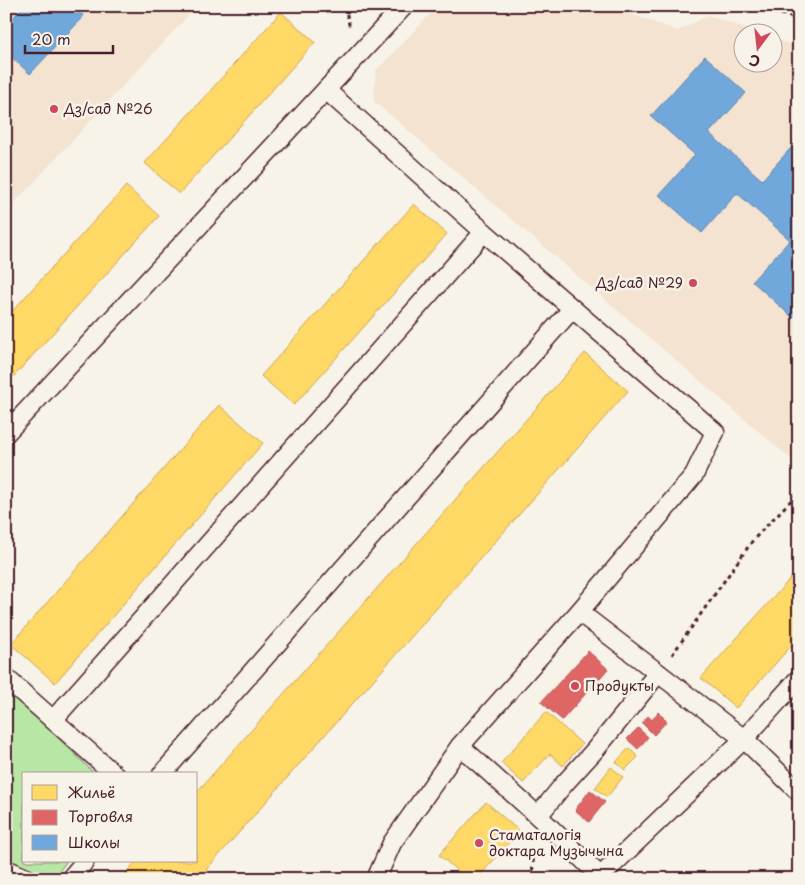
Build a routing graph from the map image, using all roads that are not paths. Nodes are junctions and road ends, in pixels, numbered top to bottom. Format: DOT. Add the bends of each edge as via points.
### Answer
graph roads {
  1 [pos="404,6"];
  2 [pos="326,90"];
  3 [pos="484,232"];
  4 [pos="572,309"];
  5 [pos="6,433"];
  6 [pos="579,612"];
  7 [pos="658,673"];
  8 [pos="6,678"];
  9 [pos="799,678"];
  10 [pos="53,720"];
  11 [pos="744,739"];
  12 [pos="460,746"];
  13 [pos="112,772"];
  14 [pos="164,772"];
  15 [pos="799,792"];
  16 [pos="538,816"];
  17 [pos="84,862"];
  18 [pos="6,869"];
  19 [pos="602,878"];
  20 [pos="28,879"];
  21 [pos="70,879"];
  22 [pos="376,879"];
  1 -- 2 [label="lane"];
  2 -- 3 [label="lane"];
  2 -- 5 [label="lane"];
  3 -- 4 [label="lane"];
  3 -- 10 [label="lane"];
  4 -- 6 [label="lane" via="715,432 694,475"];
  4 -- 14 [label="lane"];
  6 -- 7 [label="lane"];
  6 -- 12 [label="lane"];
  7 -- 11 [label="lane"];
  7 -- 16 [label="lane"];
  8 -- 10 [label="lane"];
  9 -- 11 [label="lane"];
  10 -- 13 [label="lane"];
  11 -- 15 [label="lane"];
  11 -- 19 [label="lane"];
  12 -- 16 [label="lane"];
  12 -- 22 [label="lane" via="392,843"];
  16 -- 19 [label="lane"];
  17 -- 21 [label="lane"];
  18 -- 20 [label="lane"];
}
